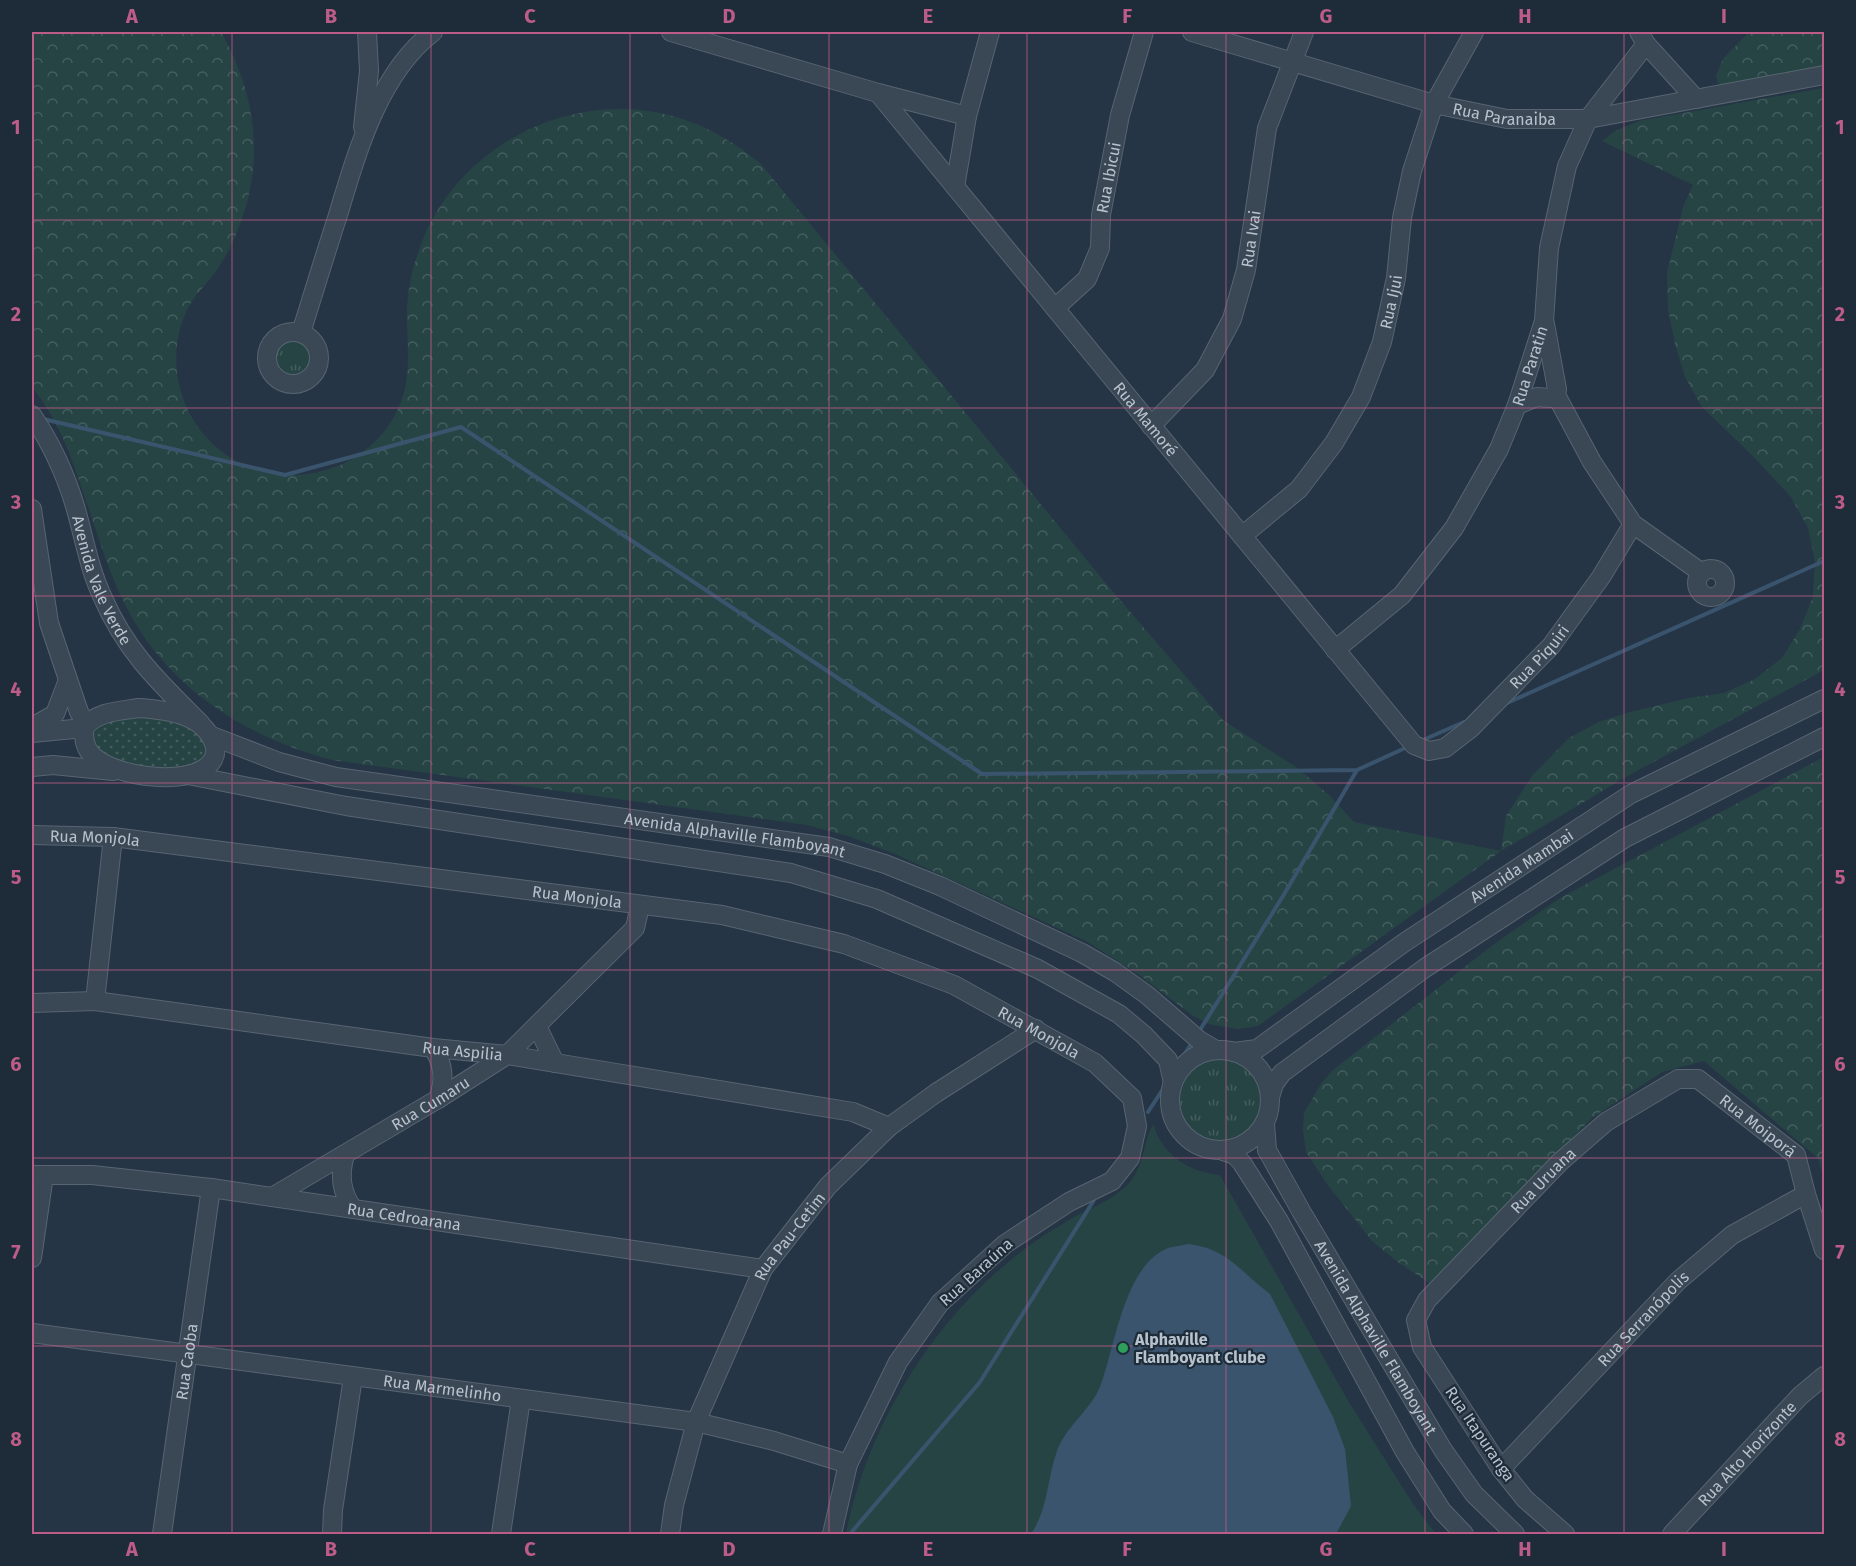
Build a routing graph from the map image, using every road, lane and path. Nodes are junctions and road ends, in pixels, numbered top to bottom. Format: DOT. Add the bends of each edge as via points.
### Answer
graph roads {
  1 [pos="367,32"];
  2 [pos="433,32"];
  3 [pos="671,32"];
  4 [pos="990,32"];
  5 [pos="1144,32"];
  6 [pos="1192,32"];
  7 [pos="1304,32"];
  8 [pos="1474,32"];
  9 [pos="1642,38"];
  10 [pos="1291,61"];
  11 [pos="369,71"];
  12 [pos="1824,75"];
  13 [pos="392,79"];
  14 [pos="878,93"];
  15 [pos="1696,99"];
  16 [pos="1434,104"];
  17 [pos="967,116"];
  18 [pos="1588,119"];
  19 [pos="362,138"];
  20 [pos="955,187"];
  21 [pos="1055,308"];
  22 [pos="1544,321"];
  23 [pos="301,333"];
  24 [pos="1556,395"];
  25 [pos="1517,405"];
  26 [pos="32,415"];
  27 [pos="1151,426"];
  28 [pos="32,509"];
  29 [pos="1633,524"];
  30 [pos="1242,536"];
  31 [pos="1702,573"];
  32 [pos="1335,650"];
  33 [pos="68,680"];
  34 [pos="1824,699"];
  35 [pos="85,726"];
  36 [pos="32,727"];
  37 [pos="206,730"];
  38 [pos="32,733"];
  39 [pos="1824,737"];
  40 [pos="1414,745"];
  41 [pos="32,767"];
  42 [pos="130,773"];
  43 [pos="188,776"];
  44 [pos="32,835"];
  45 [pos="113,837"];
  46 [pos="640,906"];
  47 [pos="95,1001"];
  48 [pos="32,1002"];
  49 [pos="537,1026"];
  50 [pos="1036,1029"];
  51 [pos="433,1047"];
  52 [pos="1225,1051"];
  53 [pos="507,1055"];
  54 [pos="555,1063"];
  55 [pos="1095,1063"];
  56 [pos="1698,1079"];
  57 [pos="1173,1083"];
  58 [pos="1270,1097"];
  59 [pos="438,1099"];
  60 [pos="1265,1124"];
  61 [pos="889,1127"];
  62 [pos="1223,1151"];
  63 [pos="345,1155"];
  64 [pos="38,1175"];
  65 [pos="211,1188"];
  66 [pos="1806,1194"];
  67 [pos="272,1197"];
  68 [pos="353,1209"];
  69 [pos="1824,1250"];
  70 [pos="32,1258"];
  71 [pos="763,1269"];
  72 [pos="1416,1320"];
  73 [pos="32,1333"];
  74 [pos="187,1355"];
  75 [pos="1824,1376"];
  76 [pos="354,1377"];
  77 [pos="521,1399"];
  78 [pos="696,1422"];
  79 [pos="848,1464"];
  80 [pos="1502,1469"];
  81 [pos="162,1534"];
  82 [pos="332,1534"];
  83 [pos="501,1534"];
  84 [pos="670,1534"];
  85 [pos="832,1534"];
  86 [pos="1464,1534"];
  87 [pos="1515,1534"];
  88 [pos="1565,1534"];
  89 [pos="1672,1534"];
  1 -- 11 [label="street"];
  2 -- 13 [label="street" via="416,45"];
  3 -- 14 [label="street"];
  4 -- 17 [label="street"];
  5 -- 21 [label="street, Rua Ibicui" via="1120,115 1101,215 1100,248 1087,279"];
  6 -- 10 [label="street, Rua Paranaiba"];
  7 -- 10 [label="street, Rua Ivai"];
  8 -- 16 [label="street, Rua Ijui"];
  9 -- 15 [label="street"];
  9 -- 18 [label="street, Rua Paratin"];
  10 -- 16 [label="street, Rua Paranaiba"];
  10 -- 27 [label="street, Rua Ivai" via="1267,128 1246,270 1232,319 1205,370"];
  11 -- 13 [label="street"];
  11 -- 19 [label="street"];
  12 -- 15 [label="street, Rua Paranaiba"];
  13 -- 19 [label="street"];
  14 -- 17 [label="street"];
  14 -- 20 [label="street, Rua Mamoré"];
  15 -- 18 [label="street, Rua Paranaiba"];
  16 -- 18 [label="street, Rua Paranaiba" via="1507,119"];
  16 -- 30 [label="street, Rua Ijui" via="1412,171 1382,342 1361,397 1299,489"];
  17 -- 20 [label="street"];
  18 -- 22 [label="street, Rua Paratin" via="1567,166 1549,248"];
  19 -- 23 [label="street"];
  20 -- 21 [label="street, Rua Mamoré"];
  21 -- 27 [label="street, Rua Mamoré"];
  22 -- 24 [label="street"];
  22 -- 25 [label="street, Rua Paratin"];
  24 -- 25 [label="street"];
  24 -- 29 [label="street" via="1592,462"];
  25 -- 32 [label="street, Rua Paratin" via="1499,450 1454,528 1402,595"];
  26 -- 37 [label="street, Avenida Vale Verde" via="62,468 102,596 120,634 143,665"];
  27 -- 30 [label="street, Rua Mamoré"];
  28 -- 33 [label="street" via="49,622"];
  29 -- 31 [label="street"];
  29 -- 40 [label="street, Rua Piquiri" via="1601,578 1551,646 1471,728 1445,748 1430,751"];
  30 -- 32 [label="street, Rua Mamoré"];
  32 -- 40 [label="street, Rua Mamoré"];
  33 -- 35 [label="street"];
  33 -- 36 [label="street" via="55,714"];
  34 -- 52 [label="street, Avenida Mambai" via="1631,794 1405,942 1257,1049"];
  35 -- 37 [label="street, Avenida Alphaville Flamboyant" via="99,716 139,708 186,717"];
  35 -- 38 [label="street"];
  35 -- 42 [label="street" via="85,744 92,755"];
  37 -- 43 [label="street" via="216,751 211,764"];
  37 -- 52 [label="street, Avenida Alphaville Flamboyant" via="279,762 336,777 829,847 885,864 1082,953 1147,995 1200,1040"];
  39 -- 58 [label="street, Avenida Mambai" via="1625,838 1425,968 1282,1073"];
  41 -- 42 [label="street" via="78,766"];
  42 -- 43 [label="street, Avenida Alphaville Flamboyant" via="160,778"];
  43 -- 57 [label="street, Avenida Alphaville Flamboyant" via="346,806 791,873 877,899 1038,969 1119,1014 1168,1060"];
  44 -- 45 [label="street, Rua Monjola"];
  45 -- 46 [label="street, Rua Monjola"];
  45 -- 47 [label="street"];
  46 -- 49 [label="street, Rua Cumaru" via="635,928"];
  46 -- 50 [label="street, Rua Monjola" via="722,915 844,944 954,986"];
  47 -- 48 [label="street, Rua Aspilia"];
  47 -- 51 [label="street, Rua Aspilia"];
  49 -- 53 [label="street, Rua Cumaru"];
  49 -- 54 [label="street"];
  50 -- 55 [label="street, Rua Monjola"];
  50 -- 61 [label="street, Rua Pau-Cetim"];
  51 -- 53 [label="street, Rua Aspilia"];
  51 -- 59 [label="street" via="443,1076"];
  52 -- 57 [label="street" via="1199,1055 1182,1067"];
  52 -- 58 [label="street" via="1249,1059 1262,1072"];
  53 -- 54 [label="street, Rua Aspilia"];
  53 -- 59 [label="street, Rua Cumaru"];
  54 -- 61 [label="street, Rua Aspilia" via="853,1112"];
  55 -- 79 [label="street, Rua Baraúna" via="1132,1098 1137,1126 1130,1158 1112,1181 1069,1202 1005,1244 940,1303 898,1362"];
  56 -- 66 [label="street, Rua Moiporá" via="1796,1155"];
  56 -- 72 [label="street, Rua Uruana" via="1678,1079 1606,1122 1560,1162 1427,1300"];
  57 -- 62 [label="street" via="1170,1100 1179,1129 1190,1141 1206,1149"];
  58 -- 60 [label="street"];
  59 -- 63 [label="street, Rua Cumaru"];
  60 -- 62 [label="street" via="1255,1138"];
  60 -- 87 [label="street, Avenida Alphaville Flamboyant" via="1267,1150 1443,1450 1474,1494"];
  61 -- 71 [label="street, Rua Pau-Cetim" via="828,1186"];
  62 -- 86 [label="street, Avenida Alphaville Flamboyant" via="1235,1155 1242,1163 1279,1221 1405,1452 1442,1511"];
  63 -- 67 [label="street, Rua Cumaru"];
  63 -- 68 [label="street" via="342,1186"];
  64 -- 65 [label="street, Rua Cedroarana" via="92,1175"];
  64 -- 70 [label="street"];
  65 -- 67 [label="street, Rua Cedroarana"];
  65 -- 74 [label="street, Rua Caoba"];
  66 -- 69 [label="street, Rua Moiporá"];
  66 -- 80 [label="street, Rua Serranópolis" via="1732,1235 1678,1281"];
  67 -- 68 [label="street, Rua Cedroarana"];
  68 -- 71 [label="street, Rua Cedroarana"];
  71 -- 78 [label="street, Rua Pau-Cetim"];
  72 -- 80 [label="street, Rua Itapuranga" via="1422,1347"];
  73 -- 74 [label="street, Rua Marmelinho"];
  74 -- 76 [label="street, Rua Marmelinho"];
  74 -- 81 [label="street, Rua Caoba"];
  75 -- 89 [label="street, Rua Alto Horizonte" via="1800,1396"];
  76 -- 77 [label="street, Rua Marmelinho"];
  76 -- 82 [label="street"];
  77 -- 78 [label="street, Rua Marmelinho"];
  77 -- 83 [label="street"];
  78 -- 79 [label="street, Rua Marmelinho"];
  78 -- 84 [label="street, Rua Pau-Cetim"];
  79 -- 85 [label="street, Rua Baraúna"];
  80 -- 88 [label="street, Rua Itapuranga" via="1525,1499"];
}
